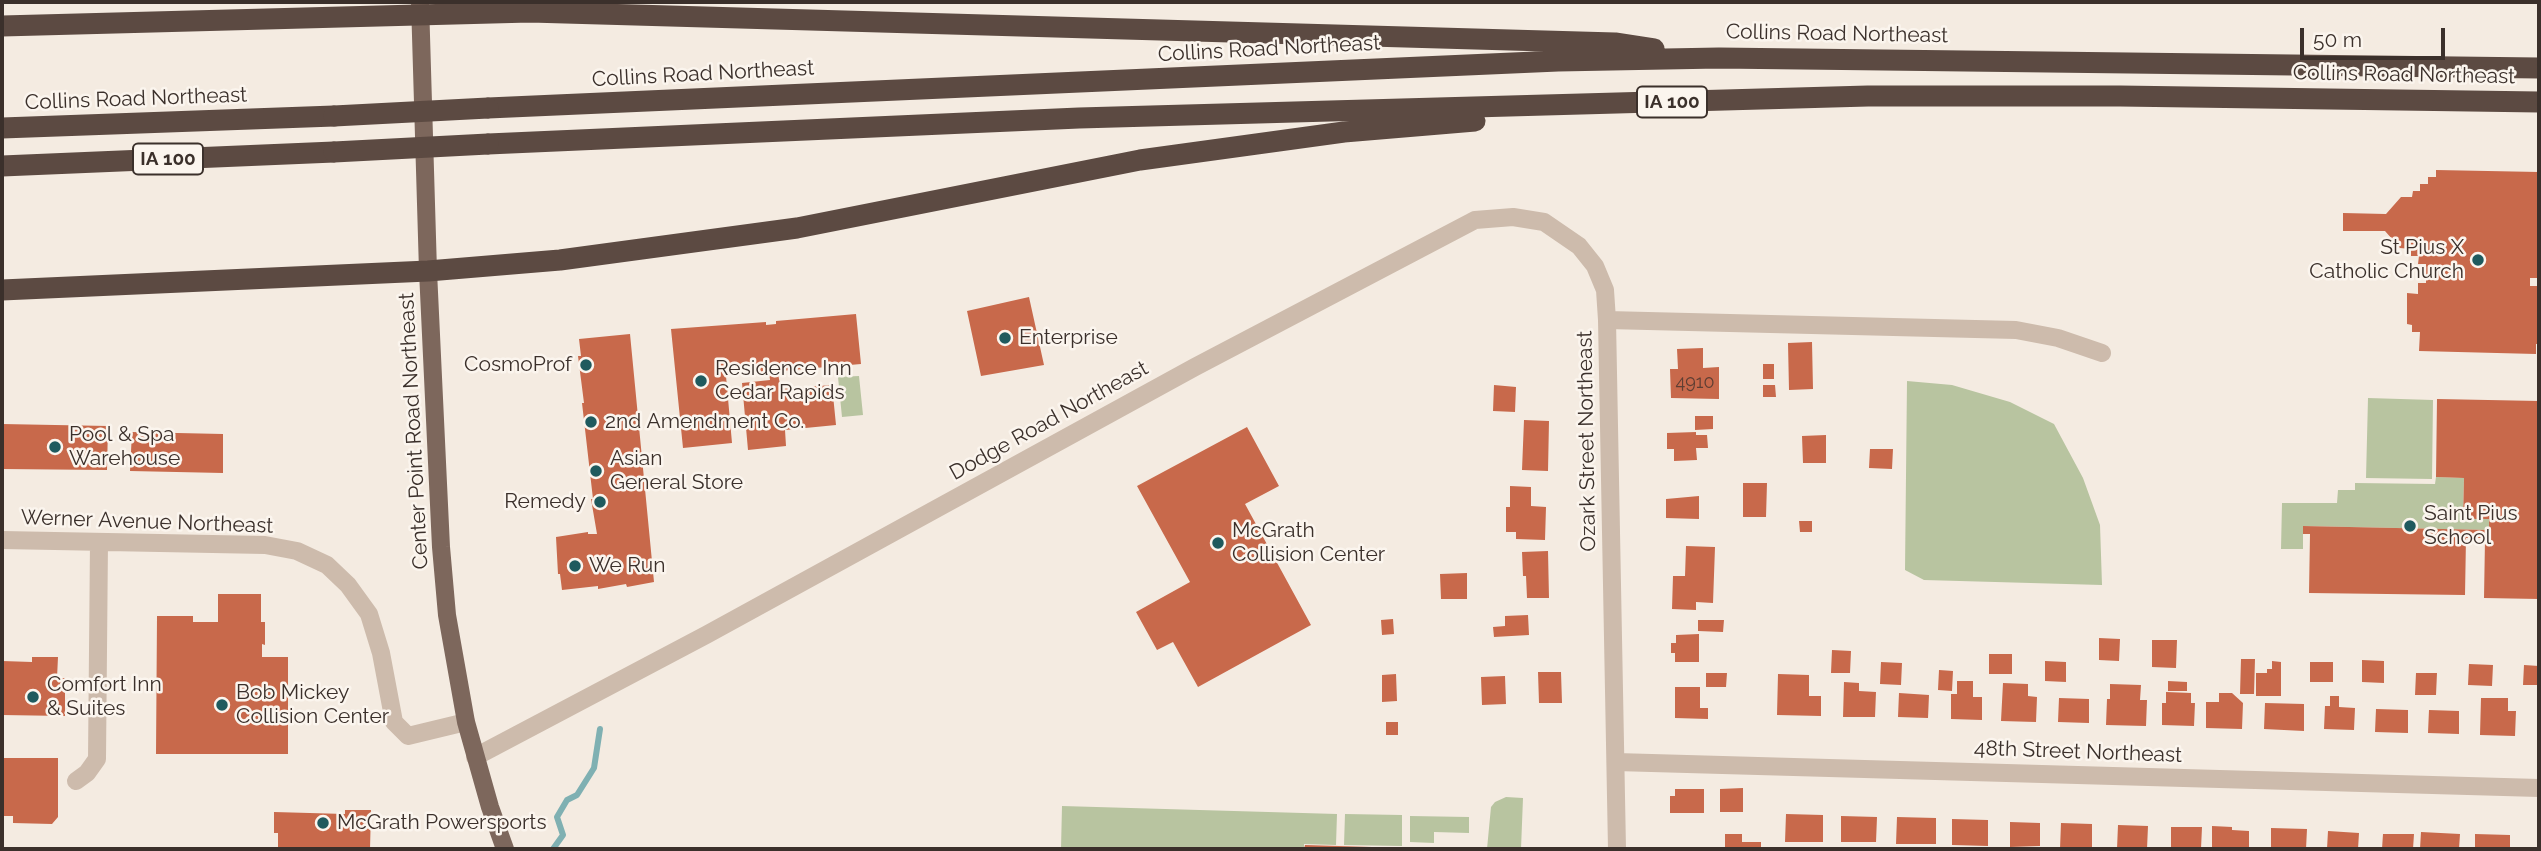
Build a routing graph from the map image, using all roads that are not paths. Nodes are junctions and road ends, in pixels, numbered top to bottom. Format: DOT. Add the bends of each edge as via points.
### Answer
graph roads {
  1 [pos="421,8"];
  2 [pos="2,26"];
  3 [pos="1719,58"];
  4 [pos="2539,68"];
  5 [pos="1868,96"];
  6 [pos="2539,102"];
  7 [pos="2,128"];
  8 [pos="2,166"];
  9 [pos="428,271"];
  10 [pos="2,290"];
  11 [pos="1607,320"];
  12 [pos="2102,353"];
  13 [pos="2,540"];
  14 [pos="99,542"];
  15 [pos="466,722"];
  16 [pos="475,757"];
  17 [pos="1616,762"];
  18 [pos="76,781"];
  19 [pos="2539,788"];
  20 [pos="505,849"];
  21 [pos="1617,849"];
  1 -- 2 [label="highway"];
  1 -- 3 [label="highway" via="1615,43"];
  1 -- 9 [label="main road, Center Point Road Northeast"];
  3 -- 4 [label="highway, Collins Road Northeast / IA 100"];
  3 -- 7 [label="highway, Collins Road Northeast / IA 100, bridge" via="1558,61"];
  5 -- 6 [label="highway, Collins Road Northeast / IA 100"];
  5 -- 8 [label="highway, Collins Road Northeast / IA 100, bridge" via="1093,118"];
  5 -- 9 [label="highway" via="1344,132 1140,160 797,228 560,260"];
  9 -- 10 [label="highway"];
  9 -- 15 [label="main road, Center Point Road Northeast" via="441,547 447,615"];
  11 -- 12 [label="street, Ozark Street Northeast" via="2016,330"];
  11 -- 16 [label="street, Dodge Road Northeast" via="1605,290 1595,266 1579,246 1545,222 1513,217 1475,220"];
  11 -- 17 [label="street, Ozark Street Northeast"];
  13 -- 14 [label="street, Werner Avenue Northeast"];
  14 -- 15 [label="street, Werner Avenue Northeast" via="265,545 297,551 327,565 369,614 394,722 408,736"];
  14 -- 18 [label="street" via="97,759"];
  15 -- 16 [label="main road, Center Point Road Northeast"];
  16 -- 20 [label="main road, Center Point Road Northeast"];
  17 -- 19 [label="street, 48th Street Northeast"];
  17 -- 21 [label="street, Ozark Street Northeast"];
}
